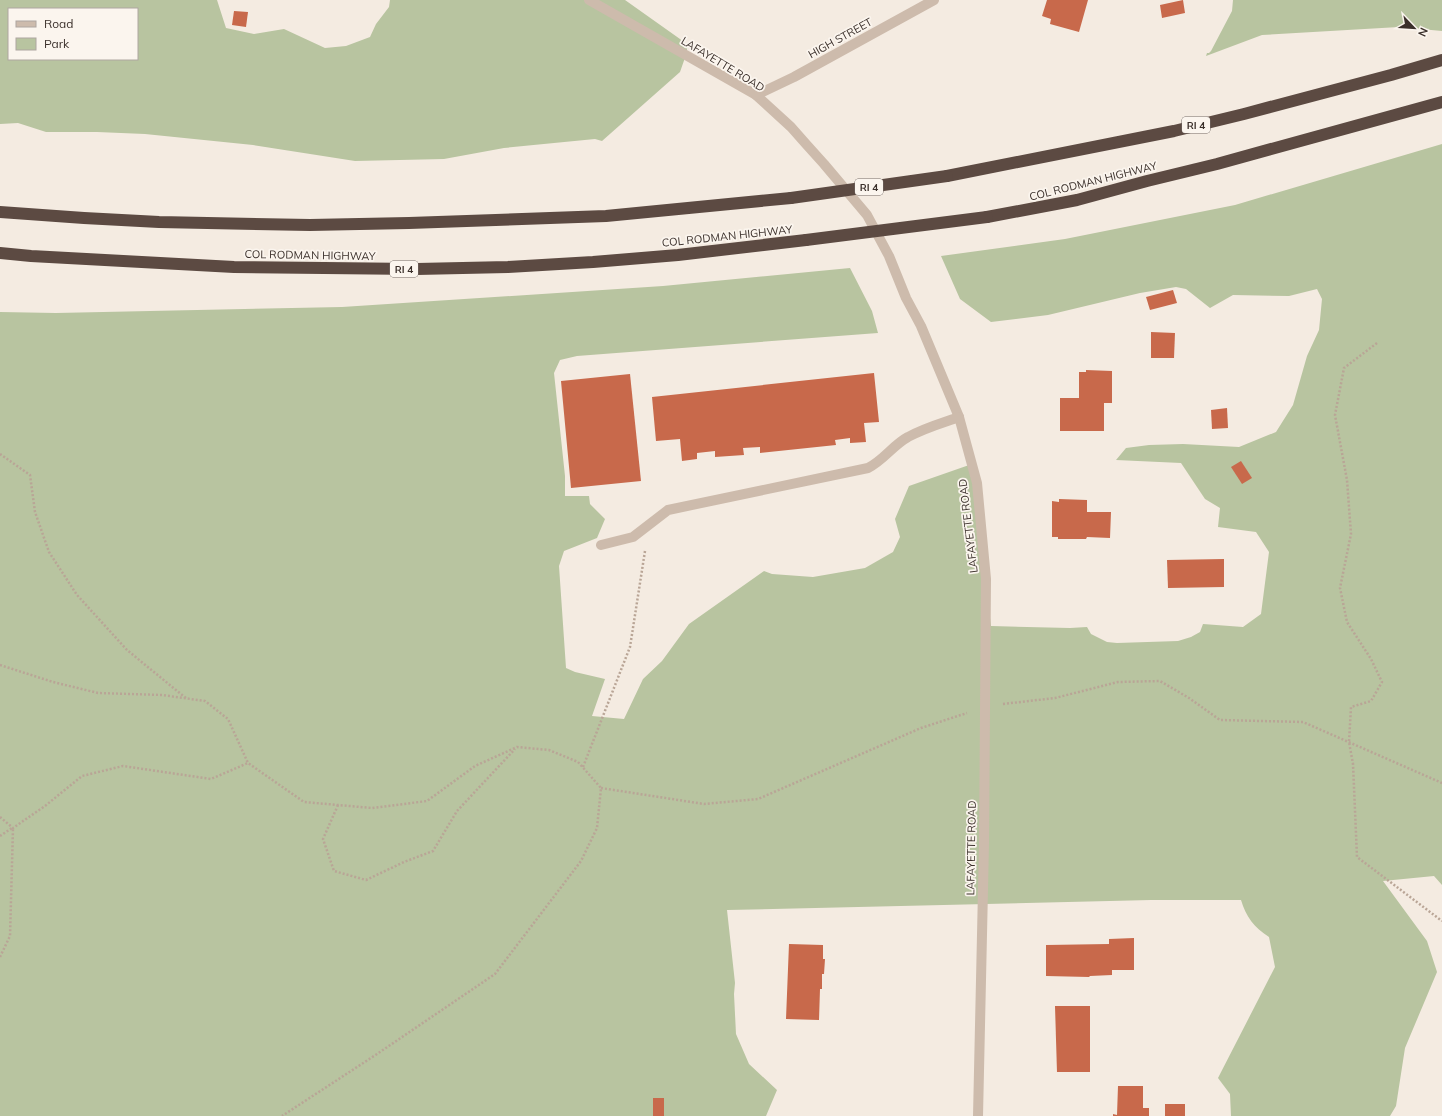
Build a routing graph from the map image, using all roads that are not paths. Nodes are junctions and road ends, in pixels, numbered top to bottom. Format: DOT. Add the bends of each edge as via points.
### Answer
graph roads {
  1 [pos="589,0"];
  2 [pos="934,0"];
  3 [pos="1442,60"];
  4 [pos="756,95"];
  5 [pos="1442,102"];
  6 [pos="0,212"];
  7 [pos="0,253"];
  8 [pos="959,417"];
  9 [pos="601,545"];
  10 [pos="978,1116"];
  1 -- 4 [label="street, LAFAYETTE ROAD"];
  2 -- 4 [label="street, HIGH STREET" via="794,77"];
  3 -- 6 [label="highway, RI 4, bridge" via="1181,129 947,176 791,198 606,216 409,223 159,222"];
  4 -- 8 [label="street, LAFAYETTE ROAD" via="791,127 867,215 921,326"];
  5 -- 7 [label="highway, COL RODMAN HIGHWAY / RI 4, bridge" via="1077,200 987,217 678,255 508,267 417,269 234,267"];
  8 -- 9 [label="street" via="909,436 893,447 878,463 868,468 668,510 633,537"];
  8 -- 10 [label="street, LAFAYETTE ROAD" via="977,483 986,578 984,852"];
}
